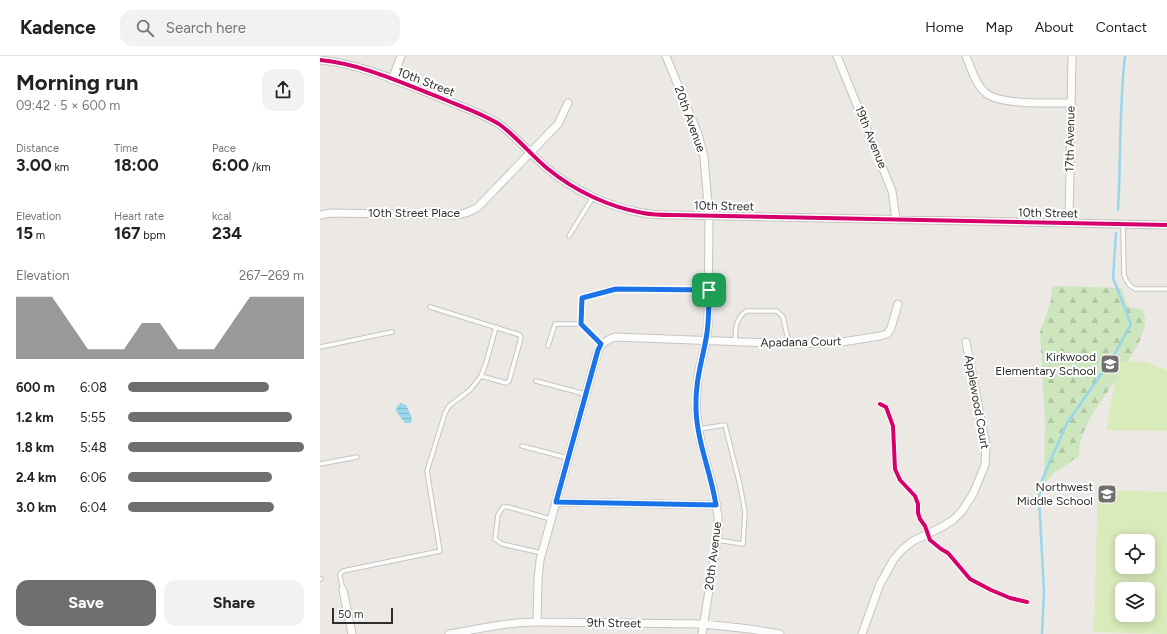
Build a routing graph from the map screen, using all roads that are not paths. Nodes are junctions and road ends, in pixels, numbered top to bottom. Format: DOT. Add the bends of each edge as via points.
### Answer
graph roads {
  1 [pos="401,56"];
  2 [pos="666,56"];
  3 [pos="837,56"];
  4 [pos="966,56"];
  5 [pos="1072,56"];
  6 [pos="320,60"];
  7 [pos="392,80"];
  8 [pos="568,103"];
  9 [pos="1071,103"];
  10 [pos="531,152"];
  11 [pos="593,197"];
  12 [pos="320,215"];
  13 [pos="709,216"];
  14 [pos="896,220"];
  15 [pos="1069,223"];
  16 [pos="1123,224"];
  17 [pos="1167,225"];
  18 [pos="569,236"];
  19 [pos="1167,289"];
  20 [pos="709,290"];
  21 [pos="898,304"];
  22 [pos="430,307"];
  23 [pos="581,324"];
  24 [pos="496,327"];
  25 [pos="392,332"];
  26 [pos="706,340"];
  27 [pos="735,342"];
  28 [pos="966,342"];
  29 [pos="601,344"];
  30 [pos="789,344"];
  31 [pos="548,346"];
  32 [pos="320,347"];
  33 [pos="481,376"];
  34 [pos="536,381"];
  35 [pos="586,394"];
  36 [pos="698,429"];
  37 [pos="522,446"];
  38 [pos="357,457"];
  39 [pos="568,458"];
  40 [pos="320,464"];
  41 [pos="556,502"];
  42 [pos="716,505"];
  43 [pos="551,520"];
  44 [pos="717,540"];
  45 [pos="542,553"];
  46 [pos="343,590"];
  47 [pos="537,622"];
  48 [pos="704,624"];
  49 [pos="464,633"];
  50 [pos="352,634"];
  51 [pos="449,634"];
  52 [pos="702,634"];
  53 [pos="780,634"];
  54 [pos="862,634"];
  1 -- 7 [label="street"];
  2 -- 13 [label="street, 20th Avenue" via="698,134 704,156"];
  3 -- 14 [label="street, 19th Avenue" via="892,191"];
  4 -- 9 [label="street" via="983,90 996,99"];
  5 -- 9 [label="street, 17th Avenue"];
  6 -- 7 [label="street, 10th Street" via="346,64"];
  7 -- 10 [label="street, 10th Street" via="491,120"];
  8 -- 10 [label="street, 10th Street Place" via="558,124"];
  9 -- 15 [label="street, 17th Avenue"];
  10 -- 11 [label="street, 10th Street" via="548,169"];
  10 -- 12 [label="street, 10th Street Place" via="478,207 461,215"];
  11 -- 13 [label="street, 10th Street" via="644,213"];
  11 -- 18 [label="lane"];
  13 -- 14 [label="street, 10th Street"];
  13 -- 20 [label="street, 20th Avenue"];
  14 -- 15 [label="street, 10th Street"];
  15 -- 16 [label="street, 10th Street"];
  16 -- 17 [label="street, 10th Street"];
  16 -- 19 [label="lane" via="1126,281 1131,288 1136,289"];
  20 -- 23 [label="lane" via="616,289 582,298"];
  20 -- 26 [label="street, 20th Avenue"];
  21 -- 30 [label="street, Apadana Court" via="887,334 842,342"];
  22 -- 24 [label="lane"];
  23 -- 29 [label="lane"];
  23 -- 31 [label="lane" via="555,324"];
  24 -- 33 [label="lane"];
  24 -- 33 [label="lane" via="521,336 509,381 506,383"];
  25 -- 32 [label="lane"];
  26 -- 27 [label="street, Apadana Court"];
  26 -- 29 [label="street, Apadana Court" via="615,337"];
  26 -- 36 [label="street, 20th Avenue" via="697,386"];
  27 -- 30 [label="street, Apadana Court"];
  27 -- 30 [label="lane" via="739,317 746,311 777,311 783,317"];
  28 -- 54 [label="street, Applewood Court" via="986,445 985,465 973,494 962,511 942,527 902,549 888,568"];
  29 -- 35 [label="street"];
  33 -- 46 [label="lane" via="473,387 446,409 429,466 428,476 440,551 343,571 340,574"];
  34 -- 35 [label="lane"];
  35 -- 39 [label="street"];
  36 -- 42 [label="street, 20th Avenue" via="714,487"];
  36 -- 44 [label="lane" via="725,425 745,512 743,544"];
  37 -- 39 [label="lane"];
  38 -- 40 [label="lane"];
  39 -- 41 [label="street"];
  41 -- 42 [label="street"];
  41 -- 43 [label="street"];
  42 -- 44 [label="street, 20th Avenue"];
  43 -- 45 [label="street"];
  43 -- 45 [label="lane" via="508,507 503,507 498,515 495,539 502,544"];
  44 -- 48 [label="street, 20th Avenue"];
  45 -- 47 [label="street" via="538,579"];
  46 -- 50 [label="street"];
  47 -- 48 [label="street, 9th Street"];
  47 -- 49 [label="street, 9th Street" via="503,624"];
  48 -- 52 [label="street, 20th Avenue"];
  48 -- 53 [label="street, 9th Street"];
  49 -- 51 [label="street, 9th Street"];
}
